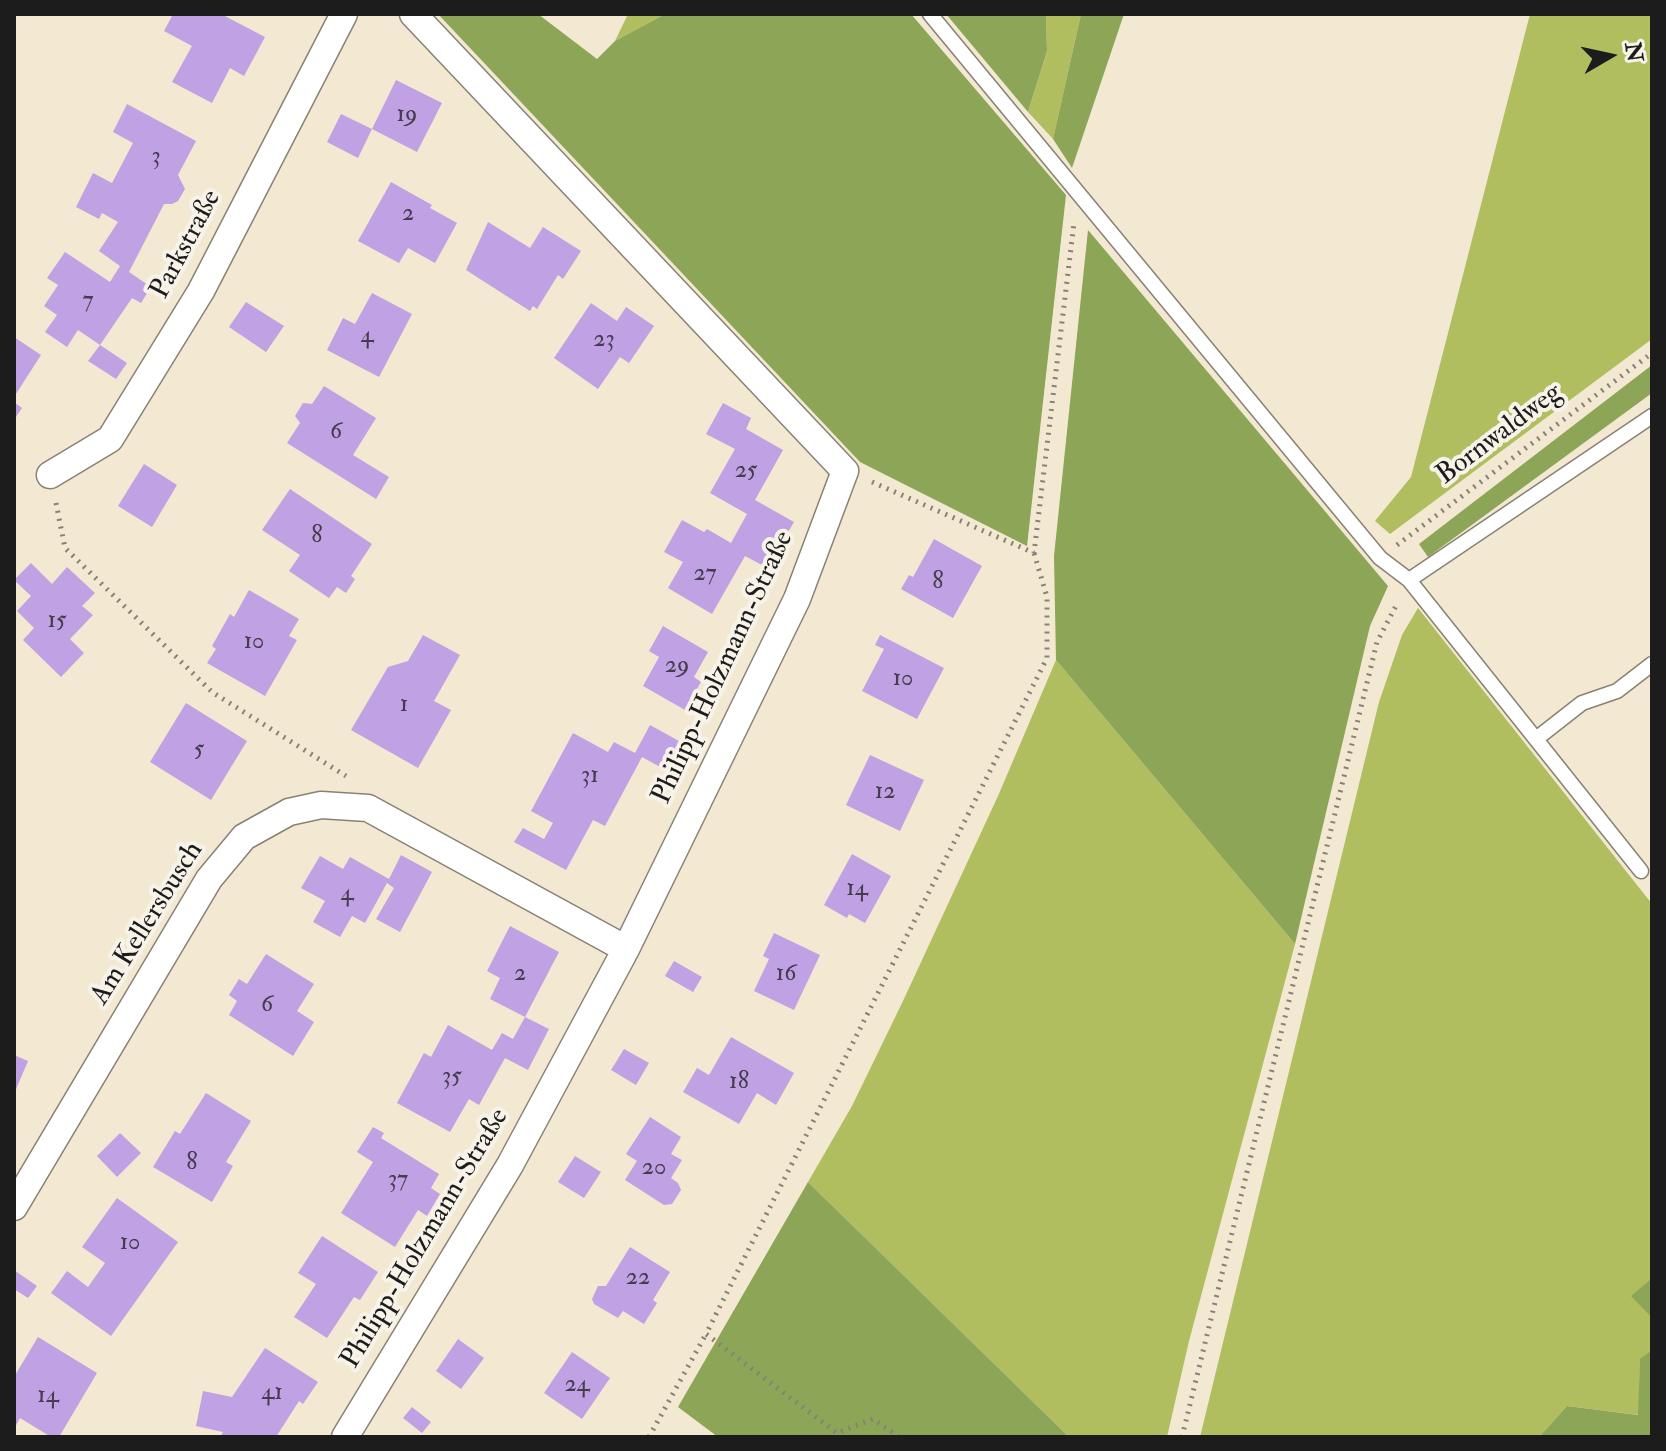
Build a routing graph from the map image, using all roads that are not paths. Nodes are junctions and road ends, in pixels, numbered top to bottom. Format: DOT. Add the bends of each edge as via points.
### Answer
graph roads {
  1 [pos="344,14"];
  2 [pos="413,14"];
  3 [pos="930,14"];
  4 [pos="1652,416"];
  5 [pos="50,475"];
  6 [pos="1409,580"];
  7 [pos="1652,664"];
  8 [pos="1536,739"];
  9 [pos="1641,871"];
  10 [pos="626,949"];
  11 [pos="14,1207"];
  12 [pos="345,1437"];
  1 -- 5 [label="street, Parkstraße" via="201,291 110,439"];
  2 -- 10 [label="street, Philipp-Holzmann-Straße" via="845,471 797,599"];
  3 -- 6 [label="lane" via="1380,558"];
  4 -- 6 [label="lane"];
  6 -- 8 [label="lane"];
  7 -- 8 [label="lane" via="1617,691 1582,703"];
  8 -- 9 [label="lane"];
  10 -- 11 [label="street, Am Kellersbusch" via="368,808 321,805 289,812 244,837 209,879"];
  10 -- 12 [label="street, Philipp-Holzmann-Straße" via="510,1165"];
}
